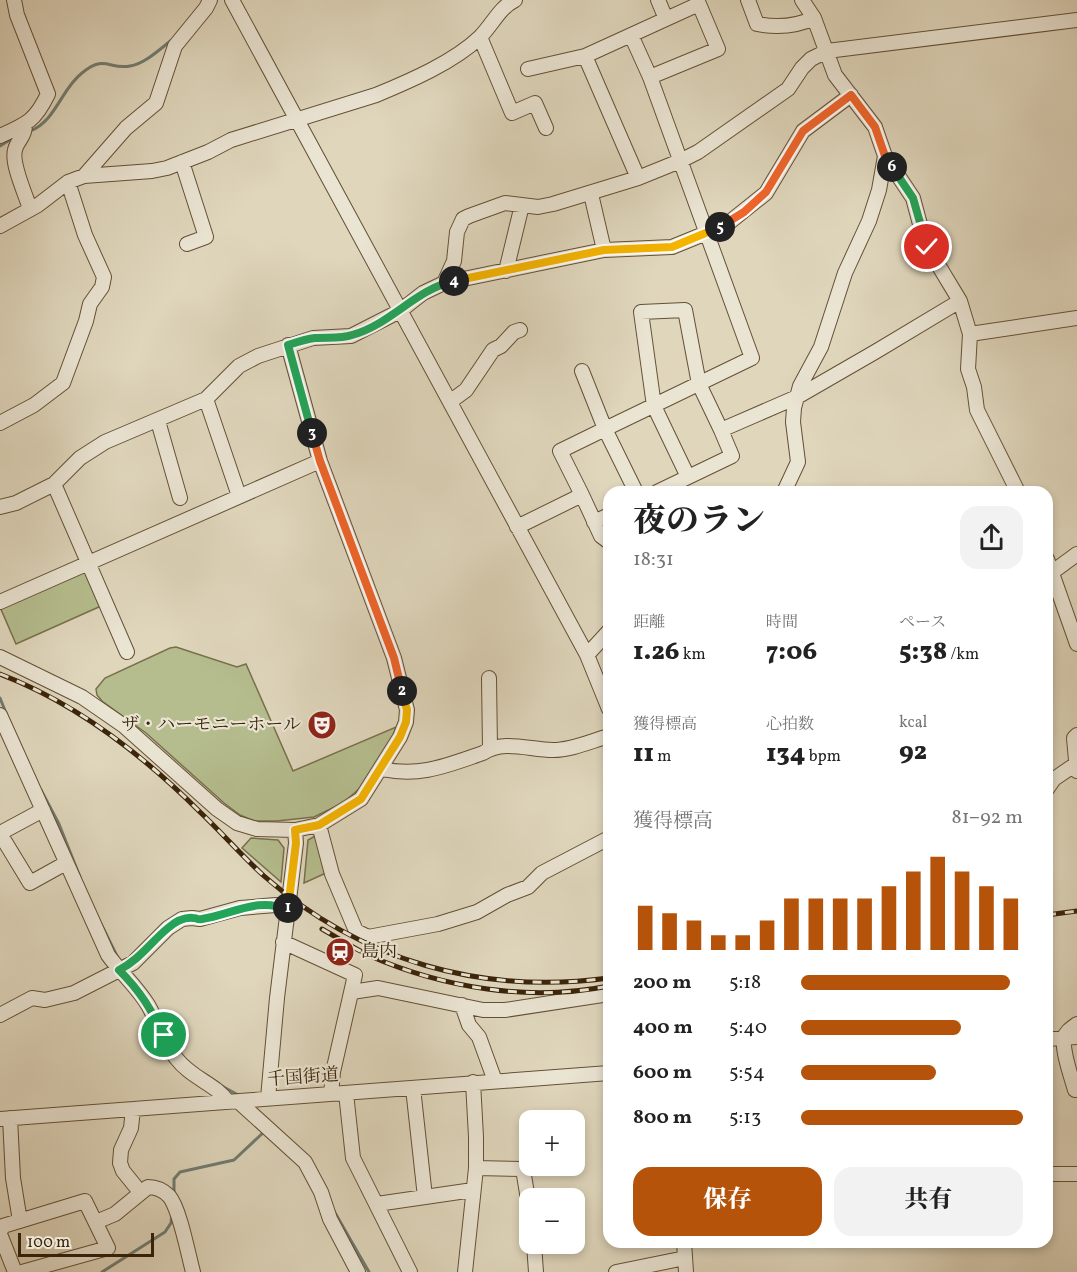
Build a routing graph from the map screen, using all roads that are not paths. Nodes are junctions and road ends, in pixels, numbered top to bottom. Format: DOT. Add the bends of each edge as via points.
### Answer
graph roads {
  1 [pos="14,0"];
  2 [pos="210,0"];
  3 [pos="232,0"];
  4 [pos="515,0"];
  5 [pos="657,0"];
  6 [pos="748,0"];
  7 [pos="802,0"];
  8 [pos="814,18"];
  9 [pos="666,19"];
  10 [pos="1077,20"];
  11 [pos="632,35"];
  12 [pos="480,37"];
  13 [pos="827,51"];
  14 [pos="585,56"];
  15 [pos="528,69"];
  16 [pos="650,77"];
  17 [pos="851,95"];
  18 [pos="299,121"];
  19 [pos="546,128"];
  20 [pos="25,130"];
  21 [pos="0,136"];
  22 [pos="885,156"];
  23 [pos="680,160"];
  24 [pos="182,162"];
  25 [pos="84,176"];
  26 [pos="638,178"];
  27 [pos="68,182"];
  28 [pos="591,194"];
  29 [pos="522,206"];
  30 [pos="30,209"];
  31 [pos="0,226"];
  32 [pos="707,232"];
  33 [pos="187,244"];
  34 [pos="604,250"];
  35 [pos="506,271"];
  36 [pos="444,284"];
  37 [pos="960,301"];
  38 [pos="400,310"];
  39 [pos="1077,318"];
  40 [pos="520,330"];
  41 [pos="970,334"];
  42 [pos="288,345"];
  43 [pos="582,371"];
  44 [pos="699,384"];
  45 [pos="797,397"];
  46 [pos="206,399"];
  47 [pos="451,401"];
  48 [pos="654,406"];
  49 [pos="158,420"];
  50 [pos="0,423"];
  51 [pos="605,429"];
  52 [pos="721,430"];
  53 [pos="320,461"];
  54 [pos="688,477"];
  55 [pos="54,484"];
  56 [pos="633,486"];
  57 [pos="669,486"];
  58 [pos="787,486"];
  59 [pos="1015,486"];
  60 [pos="582,495"];
  61 [pos="239,496"];
  62 [pos="180,498"];
  63 [pos="0,507"];
  64 [pos="603,518"];
  65 [pos="594,522"];
  66 [pos="517,527"];
  67 [pos="603,538"];
  68 [pos="1077,554"];
  69 [pos="87,562"];
  70 [pos="1053,567"];
  71 [pos="1053,580"];
  72 [pos="0,602"];
  73 [pos="603,638"];
  74 [pos="1077,644"];
  75 [pos="127,652"];
  76 [pos="587,655"];
  77 [pos="0,657"];
  78 [pos="489,678"];
  79 [pos="603,694"];
  80 [pos="0,715"];
  81 [pos="1077,735"];
  82 [pos="603,738"];
  83 [pos="490,748"];
  84 [pos="1076,767"];
  85 [pos="381,769"];
  86 [pos="1053,780"];
  87 [pos="43,810"];
  88 [pos="319,825"];
  89 [pos="295,830"];
  90 [pos="603,841"];
  91 [pos="66,864"];
  92 [pos="287,910"];
  93 [pos="283,942"];
  94 [pos="123,968"];
  95 [pos="352,992"];
  96 [pos="603,995"];
  97 [pos="462,1005"];
  98 [pos="0,1015"];
  99 [pos="1077,1024"];
  100 [pos="1071,1038"];
  101 [pos="1053,1039"];
  102 [pos="603,1072"];
  103 [pos="495,1081"];
  104 [pos="473,1082"];
  105 [pos="413,1088"];
  106 [pos="1074,1090"];
  107 [pos="346,1093"];
  108 [pos="331,1094"];
  109 [pos="268,1098"];
  110 [pos="240,1101"];
  111 [pos="133,1109"];
  112 [pos="5,1119"];
  113 [pos="7,1156"];
  114 [pos="476,1168"];
  115 [pos="1053,1174"];
  116 [pos="1077,1174"];
  117 [pos="526,1188"];
  118 [pos="473,1190"];
  119 [pos="140,1192"];
  120 [pos="425,1197"];
  121 [pos="377,1204"];
  122 [pos="20,1221"];
  123 [pos="96,1222"];
  124 [pos="0,1233"];
  125 [pos="685,1248"];
  126 [pos="535,1254"];
  127 [pos="686,1265"];
  128 [pos="15,1272"];
  129 [pos="22,1272"];
  130 [pos="193,1272"];
  131 [pos="358,1272"];
  132 [pos="410,1272"];
  133 [pos="465,1272"];
  134 [pos="536,1272"];
  135 [pos="616,1272"];
  1 -- 20 [label="street" via="48,94"];
  2 -- 25 [label="street" via="175,46 156,103 126,128"];
  3 -- 18 [label="street"];
  4 -- 12 [label="street" via="505,6"];
  5 -- 9 [label="street"];
  6 -- 8 [label="street" via="757,24 784,27"];
  7 -- 8 [label="street"];
  8 -- 13 [label="street"];
  9 -- 11 [label="street"];
  9 -- 16 [label="street" via="699,4 718,49"];
  10 -- 13 [label="street"];
  11 -- 14 [label="street"];
  11 -- 16 [label="street"];
  12 -- 18 [label="street" via="446,62 399,86"];
  12 -- 19 [label="street" via="512,113 535,103"];
  13 -- 17 [label="street" via="836,75"];
  13 -- 23 [label="street" via="811,59 788,89 698,152"];
  14 -- 15 [label="street"];
  14 -- 26 [label="street"];
  16 -- 23 [label="street"];
  17 -- 22 [label="street" via="875,127"];
  17 -- 32 [label="street" via="803,131 766,192 726,225"];
  18 -- 24 [label="street" via="231,140"];
  18 -- 38 [label="street"];
  20 -- 21 [label="street"];
  20 -- 30 [label="street" via="14,160"];
  22 -- 37 [label="street" via="913,198 926,243"];
  22 -- 45 [label="street" via="869,221 845,273 821,347"];
  23 -- 26 [label="street"];
  23 -- 32 [label="street"];
  24 -- 25 [label="street" via="152,171"];
  24 -- 33 [label="street" via="206,237"];
  25 -- 27 [label="street"];
  26 -- 28 [label="street"];
  27 -- 30 [label="street"];
  27 -- 50 [label="street" via="104,277 102,287 90,304 63,383 34,405"];
  28 -- 29 [label="street" via="538,207"];
  28 -- 34 [label="street"];
  29 -- 35 [label="street"];
  29 -- 36 [label="street" via="505,203 463,219 457,232 454,261"];
  30 -- 31 [label="street"];
  32 -- 34 [label="street" via="672,247"];
  32 -- 44 [label="street" via="752,358"];
  34 -- 35 [label="street"];
  35 -- 36 [label="street"];
  36 -- 38 [label="street"];
  37 -- 41 [label="street"];
  37 -- 45 [label="street"];
  38 -- 42 [label="street" via="351,336 313,338"];
  38 -- 47 [label="street"];
  39 -- 41 [label="street"];
  40 -- 47 [label="street" via="493,350 466,390"];
  41 -- 59 [label="street" via="968,369 977,410"];
  42 -- 46 [label="street" via="238,366"];
  42 -- 53 [label="street"];
  43 -- 51 [label="street"];
  44 -- 48 [label="street"];
  44 -- 48 [label="street" via="685,310 641,312"];
  44 -- 52 [label="street"];
  45 -- 52 [label="street"];
  45 -- 58 [label="street" via="793,422 798,462"];
  46 -- 49 [label="street"];
  46 -- 61 [label="street"];
  47 -- 66 [label="street"];
  48 -- 51 [label="street"];
  48 -- 54 [label="street"];
  49 -- 55 [label="street" via="105,442 80,458"];
  49 -- 62 [label="street"];
  51 -- 56 [label="street"];
  51 -- 60 [label="street" via="560,451"];
  52 -- 54 [label="street" via="732,456"];
  53 -- 61 [label="street"];
  53 -- 85 [label="street" via="394,658 407,710 400,737"];
  54 -- 57 [label="street"];
  55 -- 63 [label="street"];
  55 -- 69 [label="street"];
  60 -- 65 [label="street"];
  60 -- 66 [label="street"];
  61 -- 69 [label="street"];
  64 -- 65 [label="street"];
  65 -- 67 [label="street"];
  66 -- 76 [label="street"];
  68 -- 70 [label="street"];
  69 -- 72 [label="street"];
  69 -- 75 [label="street"];
  71 -- 74 [label="street"];
  73 -- 76 [label="street"];
  76 -- 79 [label="street"];
  77 -- 89 [label="street" via="82,697 124,726 237,823 257,829"];
  78 -- 83 [label="street"];
  80 -- 87 [label="street"];
  81 -- 84 [label="street"];
  82 -- 83 [label="street" via="554,750"];
  83 -- 85 [label="street" via="427,770 406,773"];
  84 -- 86 [label="street"];
  85 -- 88 [label="street" via="361,799"];
  87 -- 91 [label="street"];
  87 -- 91 [label="street" via="4,831 2,837 30,883"];
  88 -- 89 [label="street"];
  88 -- 90 [label="street" via="332,874 356,931 368,937 477,912 528,887 542,873"];
  89 -- 92 [label="street"];
  91 -- 94 [label="street" via="108,955"];
  92 -- 93 [label="street"];
  92 -- 94 [label="street" via="276,905 240,908 200,919 182,919"];
  93 -- 95 [label="street" via="355,975"];
  93 -- 109 [label="street"];
  94 -- 98 [label="street" via="74,993 45,1000 32,998"];
  94 -- 110 [label="street" via="149,1006 175,1058 193,1076"];
  95 -- 97 [label="street" via="378,988"];
  95 -- 108 [label="street"];
  96 -- 97 [label="street" via="505,1010"];
  97 -- 103 [label="street"];
  99 -- 100 [label="street" via="1068,1031"];
  100 -- 101 [label="street"];
  100 -- 106 [label="street" via="1066,1055"];
  102 -- 103 [label="street, 千国街道"];
  103 -- 104 [label="street, 千国街道"];
  104 -- 105 [label="street, 千国街道"];
  104 -- 114 [label="street"];
  105 -- 107 [label="street, 千国街道"];
  105 -- 120 [label="street"];
  107 -- 108 [label="street, 千国街道"];
  107 -- 121 [label="street" via="354,1158"];
  108 -- 109 [label="street, 千国街道"];
  109 -- 110 [label="street, 千国街道"];
  110 -- 111 [label="street, 千国街道"];
  110 -- 131 [label="street" via="305,1162"];
  111 -- 112 [label="street, 千国街道"];
  111 -- 119 [label="street" via="120,1163"];
  112 -- 113 [label="street"];
  113 -- 122 [label="street"];
  114 -- 117 [label="street" via="523,1169"];
  114 -- 118 [label="street"];
  115 -- 116 [label="street"];
  118 -- 120 [label="street"];
  118 -- 133 [label="street"];
  119 -- 123 [label="street" via="115,1214"];
  119 -- 130 [label="street" via="154,1187 171,1198"];
  120 -- 121 [label="street"];
  121 -- 132 [label="street"];
  122 -- 123 [label="street" via="85,1201"];
  122 -- 124 [label="street" via="3,1226"];
  123 -- 129 [label="street" via="108,1248"];
  124 -- 128 [label="street"];
  125 -- 127 [label="street"];
  126 -- 134 [label="street"];
  127 -- 135 [label="street"];
}
